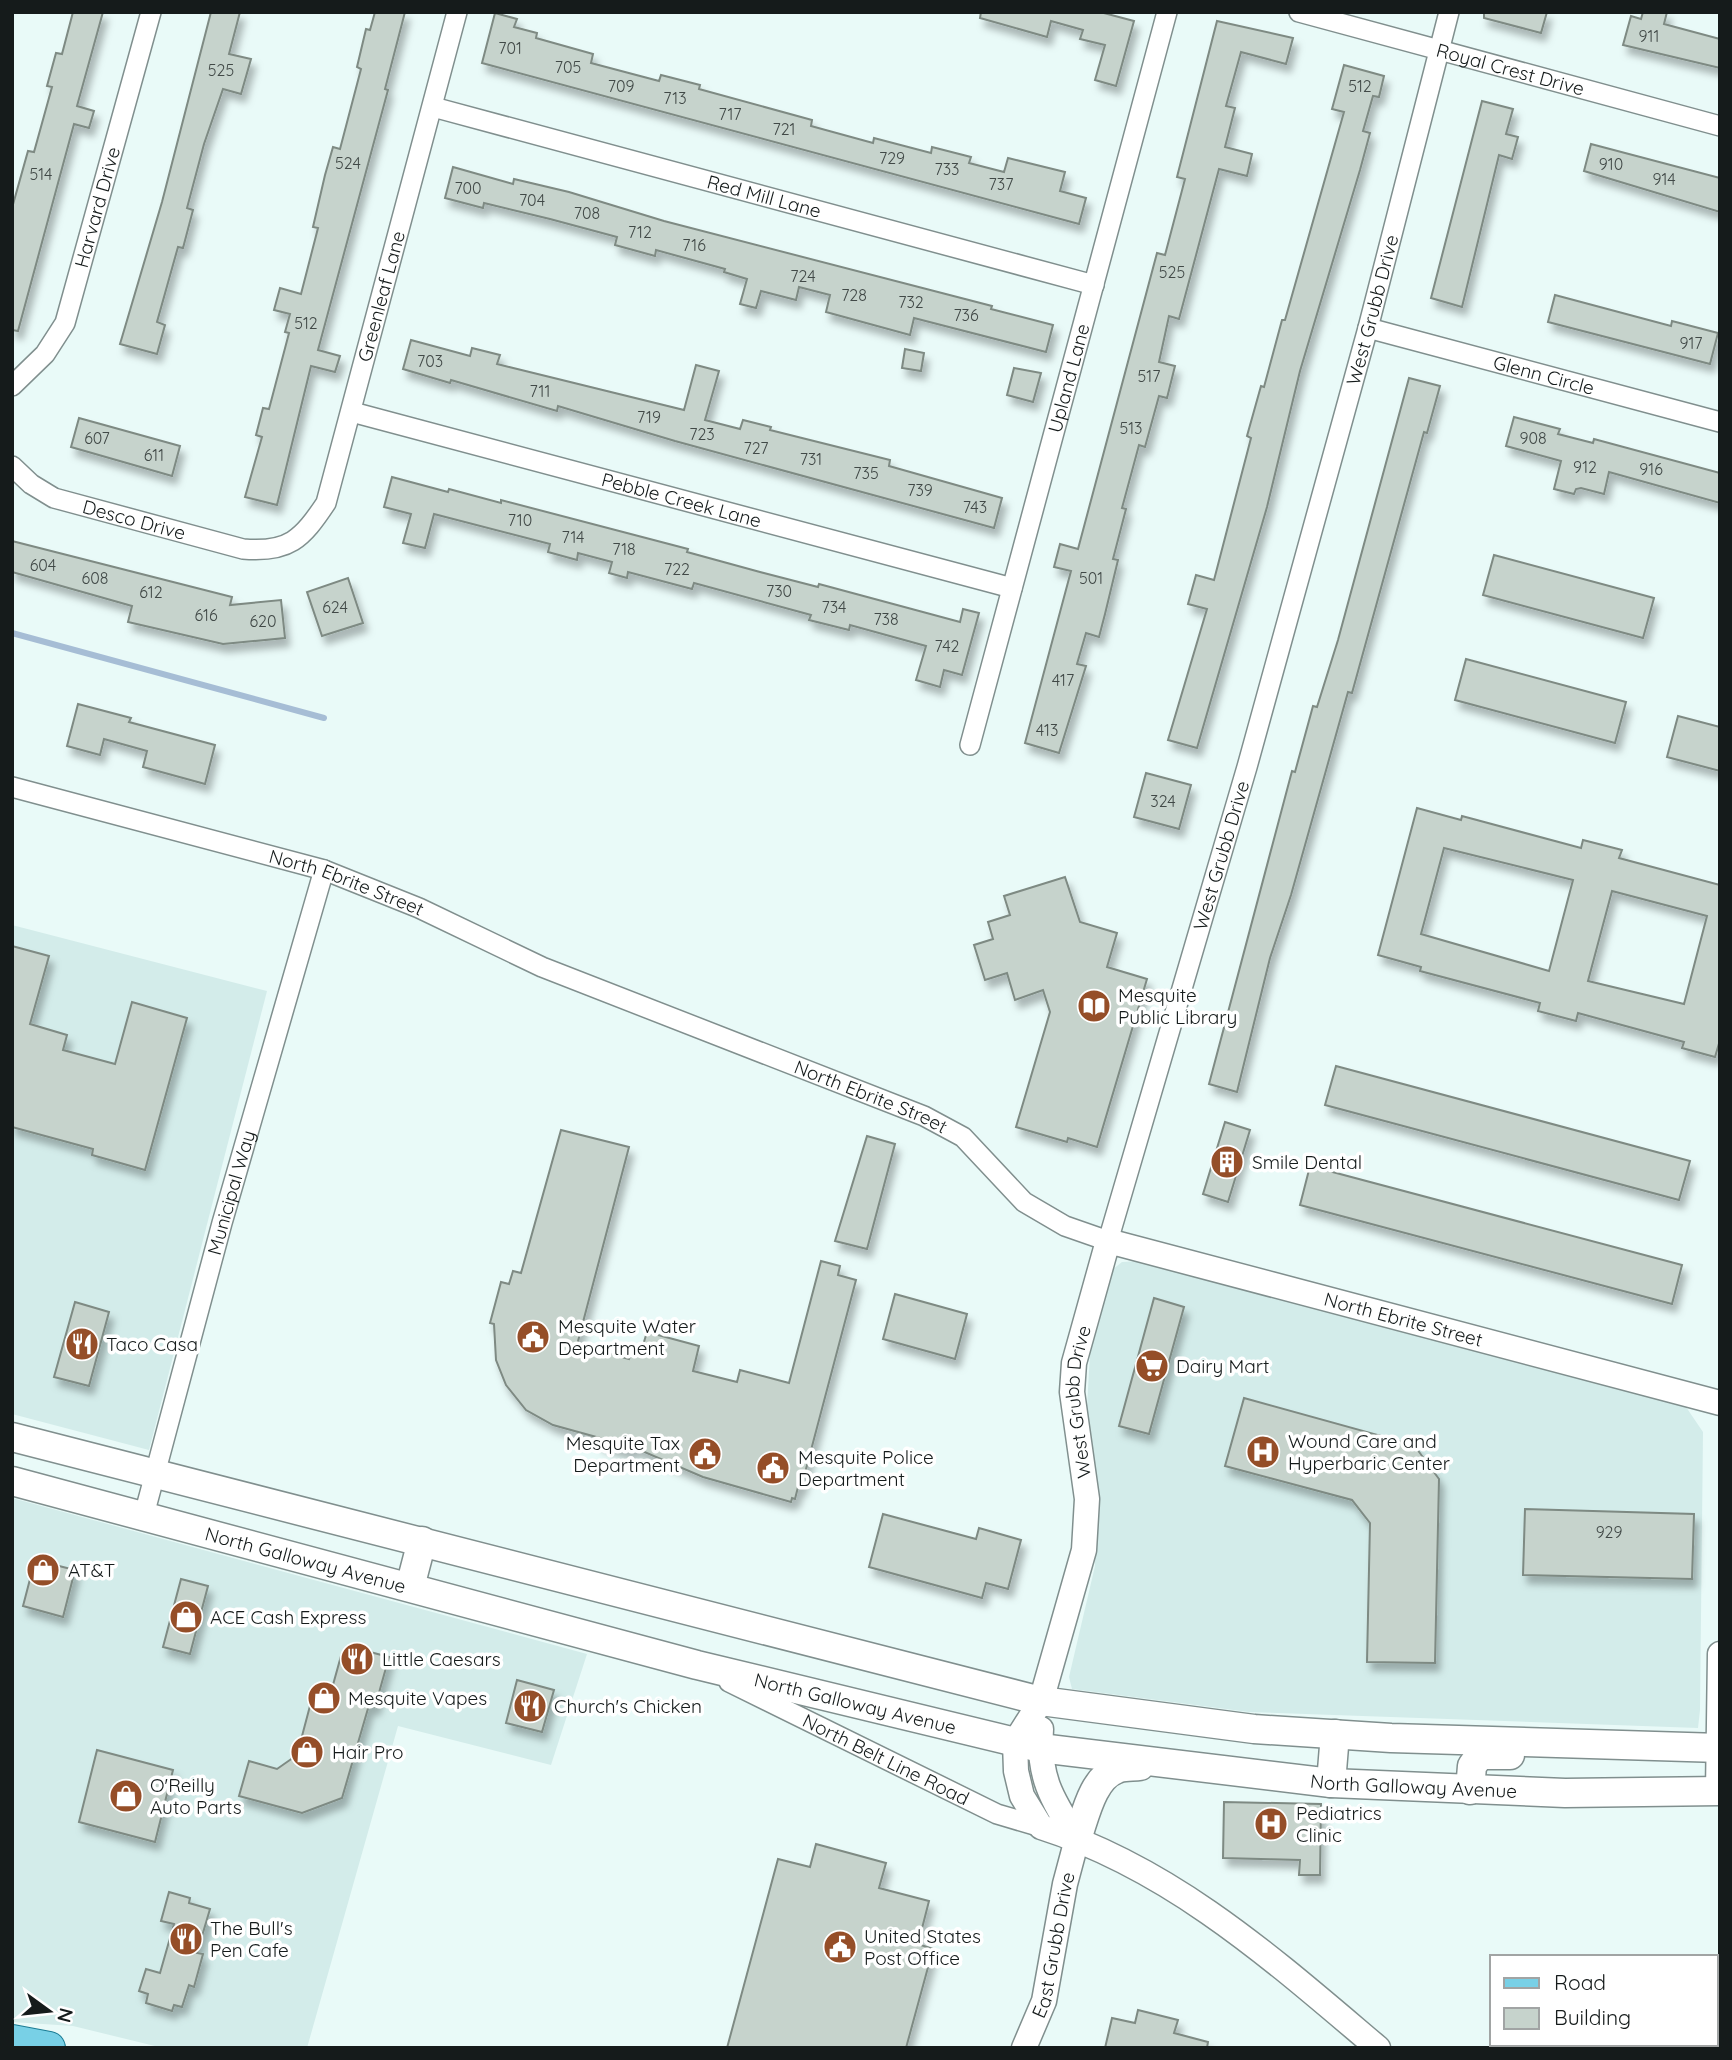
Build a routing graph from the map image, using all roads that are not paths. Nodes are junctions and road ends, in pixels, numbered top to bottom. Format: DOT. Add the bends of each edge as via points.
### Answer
graph roads {
  1 [pos="151,12"];
  2 [pos="457,12"];
  3 [pos="1167,12"];
  4 [pos="1299,12"];
  5 [pos="1449,12"];
  6 [pos="1439,49"];
  7 [pos="433,107"];
  8 [pos="1720,126"];
  9 [pos="1094,285"];
  10 [pos="1368,328"];
  11 [pos="12,386"];
  12 [pos="352,412"];
  13 [pos="1720,422"];
  14 [pos="12,466"];
  15 [pos="266,551"];
  16 [pos="1012,588"];
  17 [pos="971,745"];
  18 [pos="12,787"];
  19 [pos="324,870"];
  20 [pos="1108,1241"];
  21 [pos="1720,1403"];
  22 [pos="12,1437"];
  23 [pos="156,1472"];
  24 [pos="12,1481"];
  25 [pos="144,1516"];
  26 [pos="422,1541"];
  27 [pos="410,1587"];
  28 [pos="1720,1654"];
  29 [pos="696,1665"];
  30 [pos="1041,1700"];
  31 [pos="1335,1734"];
  32 [pos="1027,1745"];
  33 [pos="1567,1745"];
  34 [pos="1718,1748"];
  35 [pos="1160,1763"];
  36 [pos="1331,1783"];
  37 [pos="1470,1790"];
  38 [pos="1719,1791"];
  39 [pos="1041,1828"];
  40 [pos="1077,1839"];
  41 [pos="12,2042"];
  42 [pos="50,2048"];
  43 [pos="1024,2048"];
  44 [pos="1378,2048"];
  1 -- 11 [label="street, Harvard Drive" via="65,323 45,354"];
  2 -- 7 [label="street, Greenleaf Lane"];
  3 -- 9 [label="street, Upland Lane"];
  4 -- 6 [label="street, Royal Crest Drive"];
  5 -- 6 [label="street, West Grubb Drive"];
  6 -- 8 [label="street, Royal Crest Drive"];
  6 -- 10 [label="street, West Grubb Drive"];
  7 -- 9 [label="street, Red Mill Lane"];
  7 -- 12 [label="street, Greenleaf Lane"];
  9 -- 16 [label="street, Upland Lane"];
  10 -- 13 [label="street, Glenn Circle"];
  10 -- 20 [label="street, West Grubb Drive" via="1247,767"];
  12 -- 15 [label="street, Greenleaf Lane" via="326,503 306,533 293,543"];
  12 -- 16 [label="street, Pebble Creek Lane"];
  14 -- 15 [label="street, Desco Drive" via="54,498 243,549"];
  16 -- 17 [label="street, Upland Lane"];
  18 -- 19 [label="street, North Ebrite Street"];
  19 -- 20 [label="street, North Ebrite Street" via="419,908 542,967 923,1116 963,1137 1024,1202 1065,1226"];
  19 -- 23 [label="street, Municipal Way"];
  20 -- 21 [label="street, North Ebrite Street"];
  20 -- 30 [label="street, West Grubb Drive" via="1074,1363 1072,1392 1087,1499 1084,1550"];
  22 -- 23 [label="main road"];
  23 -- 25 [label="street, Municipal Way"];
  23 -- 26 [label="main road"];
  24 -- 25 [label="main road, North Galloway Avenue"];
  25 -- 27 [label="main road, North Galloway Avenue"];
  26 -- 27 [label="main road"];
  26 -- 30 [label="main road"];
  27 -- 29 [label="main road, North Galloway Avenue"];
  28 -- 34 [label="street"];
  29 -- 32 [label="main road, North Galloway Avenue"];
  29 -- 39 [label="street, North Belt Line Road" via="997,1814"];
  30 -- 31 [label="main road"];
  30 -- 32 [label="street, West Grubb Drive"];
  31 -- 33 [label="main road"];
  31 -- 36 [label="main road"];
  32 -- 35 [label="main road, North Galloway Avenue"];
  32 -- 39 [label="street" via="1016,1771 1022,1796"];
  32 -- 40 [label="street" via="1052,1800"];
  33 -- 34 [label="main road"];
  33 -- 37 [label="main road" via="1533,1756 1480,1755 1472,1766"];
  34 -- 38 [label="street"];
  35 -- 36 [label="main road, North Galloway Avenue"];
  35 -- 40 [label="main road" via="1117,1769 1106,1777 1094,1792"];
  36 -- 37 [label="main road, North Galloway Avenue"];
  37 -- 38 [label="main road, North Galloway Avenue"];
  39 -- 40 [label="street"];
  40 -- 43 [label="street, East Grubb Drive" via="1044,2001"];
  40 -- 44 [label="street" via="1165,1882 1240,1932"];
  41 -- 42 [label="main road"];
}
